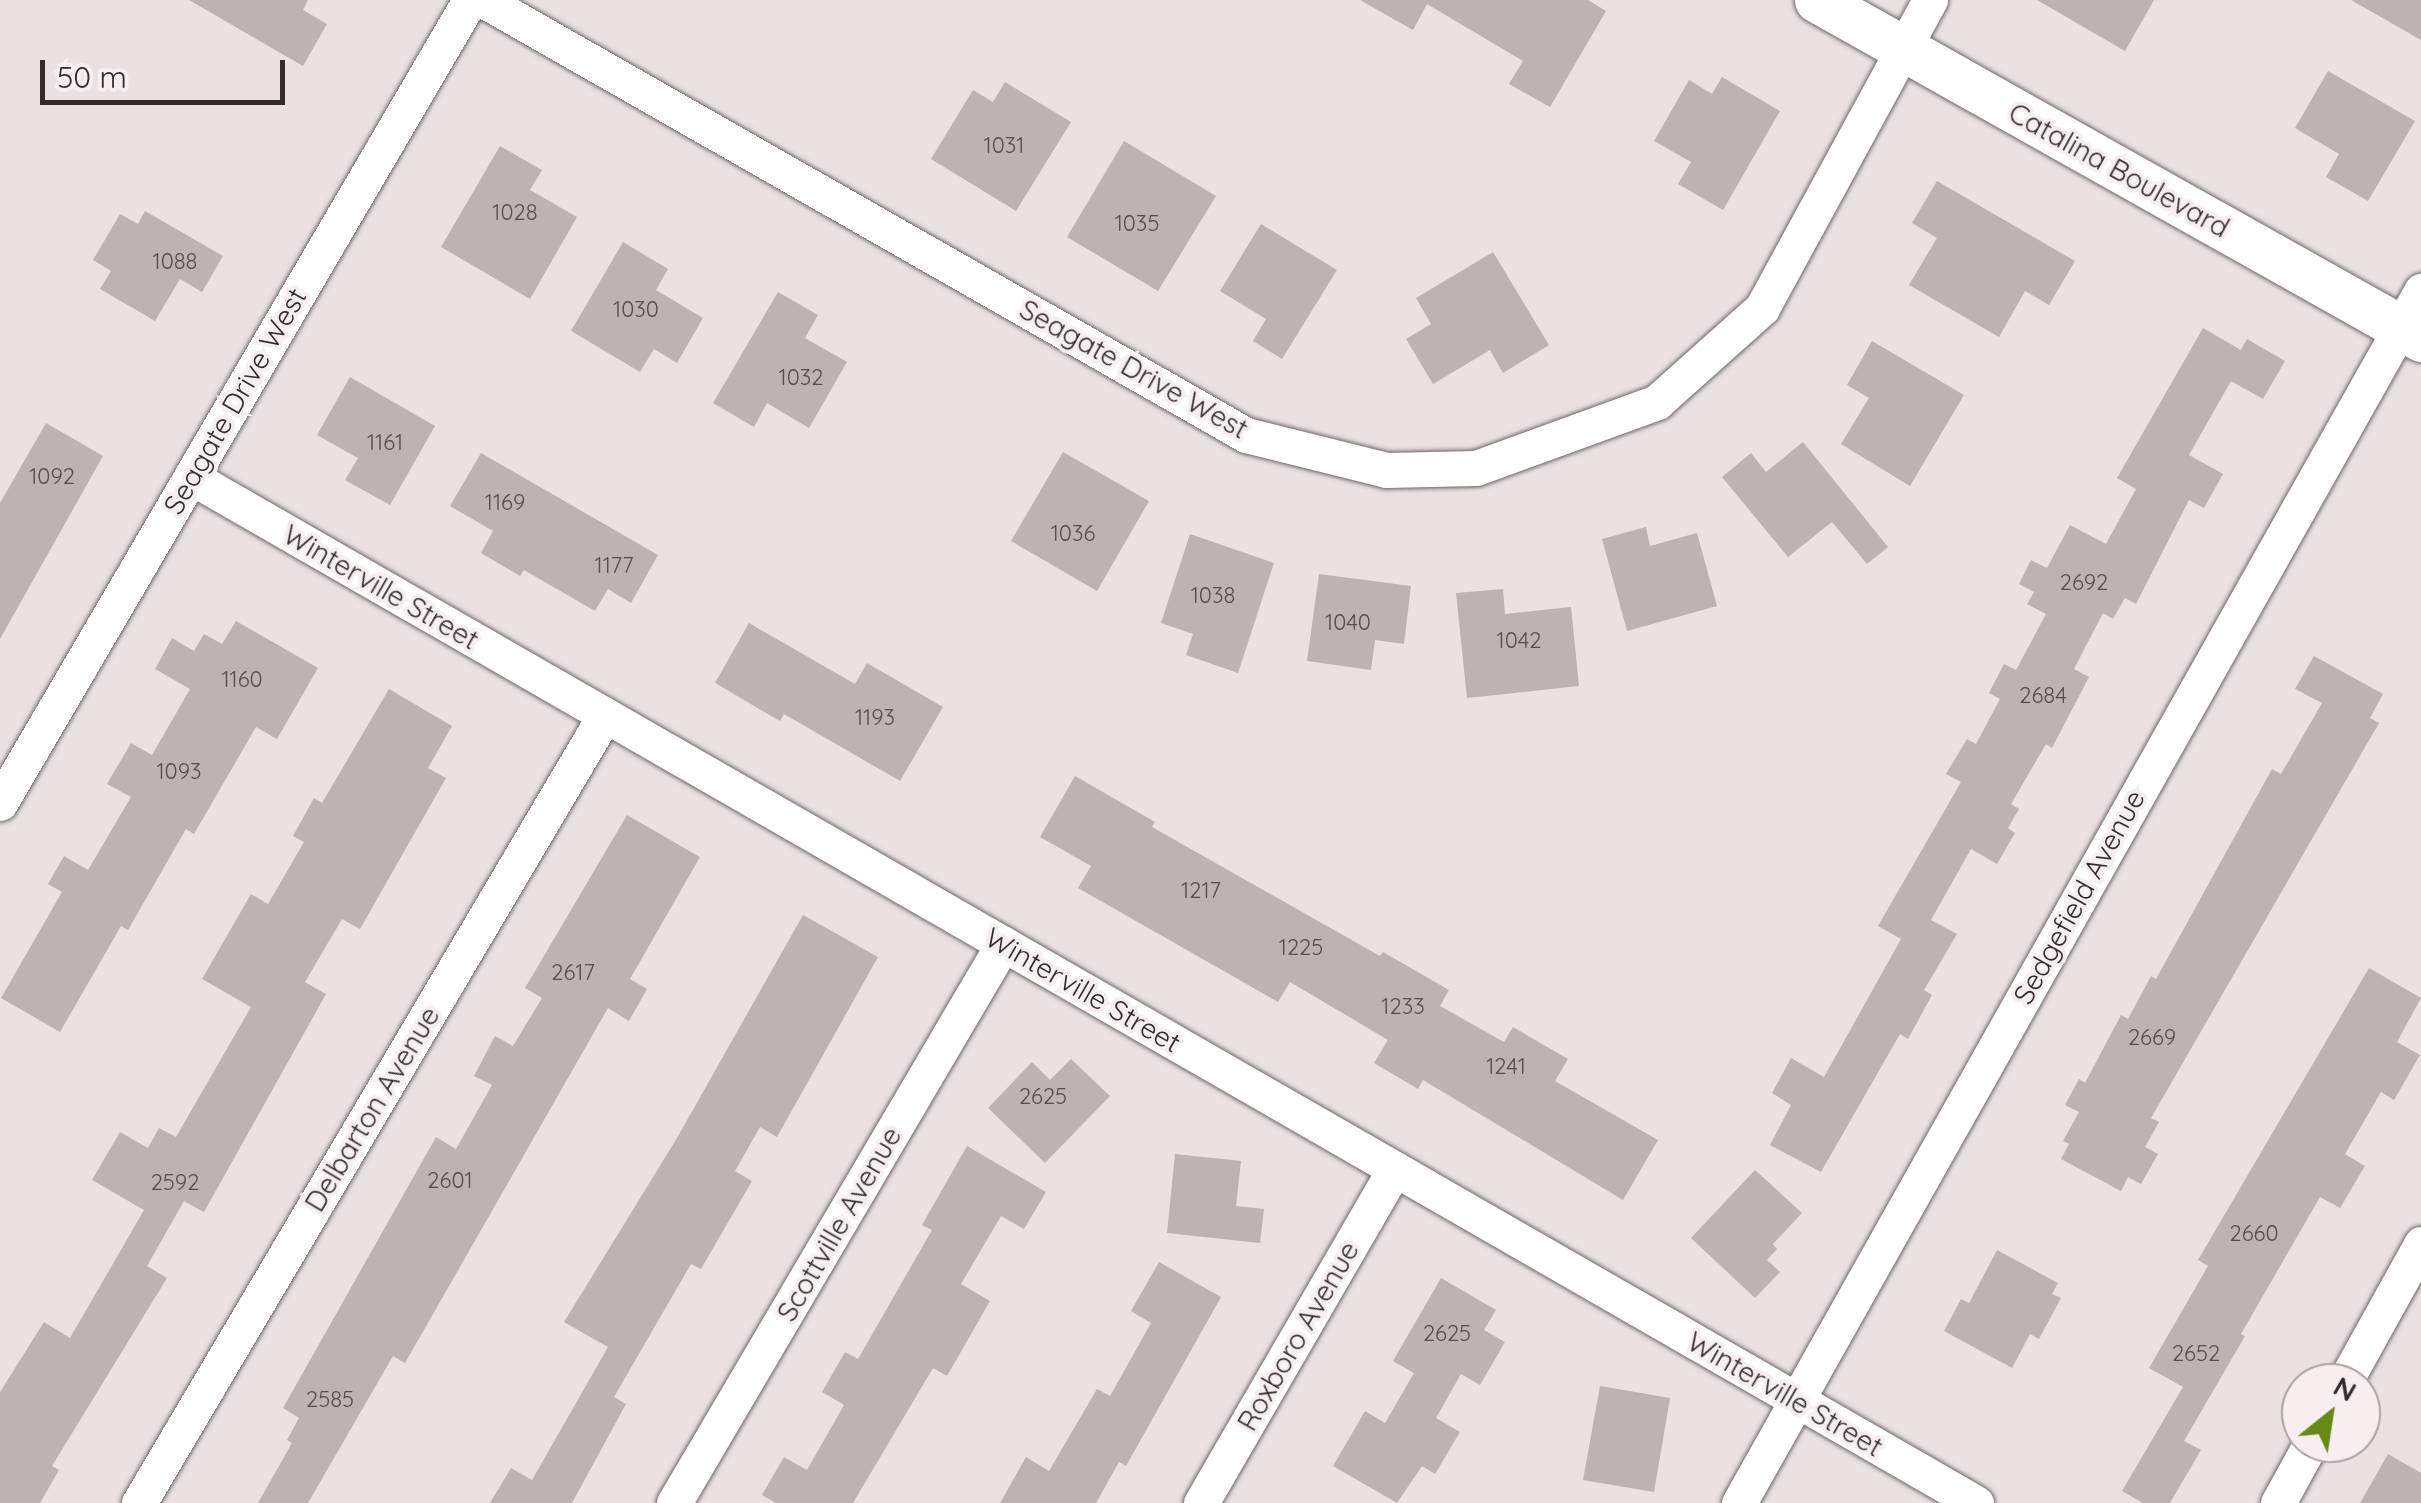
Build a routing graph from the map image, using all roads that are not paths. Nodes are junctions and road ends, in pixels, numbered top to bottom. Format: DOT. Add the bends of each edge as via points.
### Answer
graph roads {
  1 [pos="470,0"];
  2 [pos="483,0"];
  3 [pos="1818,0"];
  4 [pos="1930,0"];
  5 [pos="1905,50"];
  6 [pos="2414,319"];
  7 [pos="190,477"];
  8 [pos="605,715"];
  9 [pos="0,802"];
  10 [pos="1003,944"];
  11 [pos="1396,1169"];
  12 [pos="2421,1244"];
  13 [pos="2355,1363"];
  14 [pos="1796,1400"];
  15 [pos="2300,1463"];
  16 [pos="139,1503"];
  17 [pos="674,1503"];
  18 [pos="1201,1503"];
  19 [pos="1739,1503"];
  20 [pos="1976,1503"];
  21 [pos="2278,1503"];
  1 -- 7 [label="street, Seagate Drive West"];
  2 -- 5 [label="street, Seagate Drive West" via="1246,435 1386,470 1476,468 1658,402 1762,308"];
  3 -- 5 [label="street, Catalina Boulevard"];
  4 -- 5 [label="street, Seagate Drive West"];
  5 -- 6 [label="street, Catalina Boulevard"];
  6 -- 14 [label="street, Sedgefield Avenue"];
  7 -- 8 [label="street, Winterville Street"];
  7 -- 9 [label="street, Seagate Drive West"];
  8 -- 10 [label="street, Winterville Street"];
  8 -- 16 [label="street, Delbarton Avenue"];
  10 -- 11 [label="street, Winterville Street"];
  10 -- 17 [label="street, Scottville Avenue"];
  11 -- 14 [label="street, Winterville Street"];
  11 -- 18 [label="street, Roxboro Avenue"];
  12 -- 13 [label="street"];
  14 -- 19 [label="street, Sedgefield Avenue"];
  14 -- 20 [label="street, Winterville Street"];
  15 -- 21 [label="street"];
}
